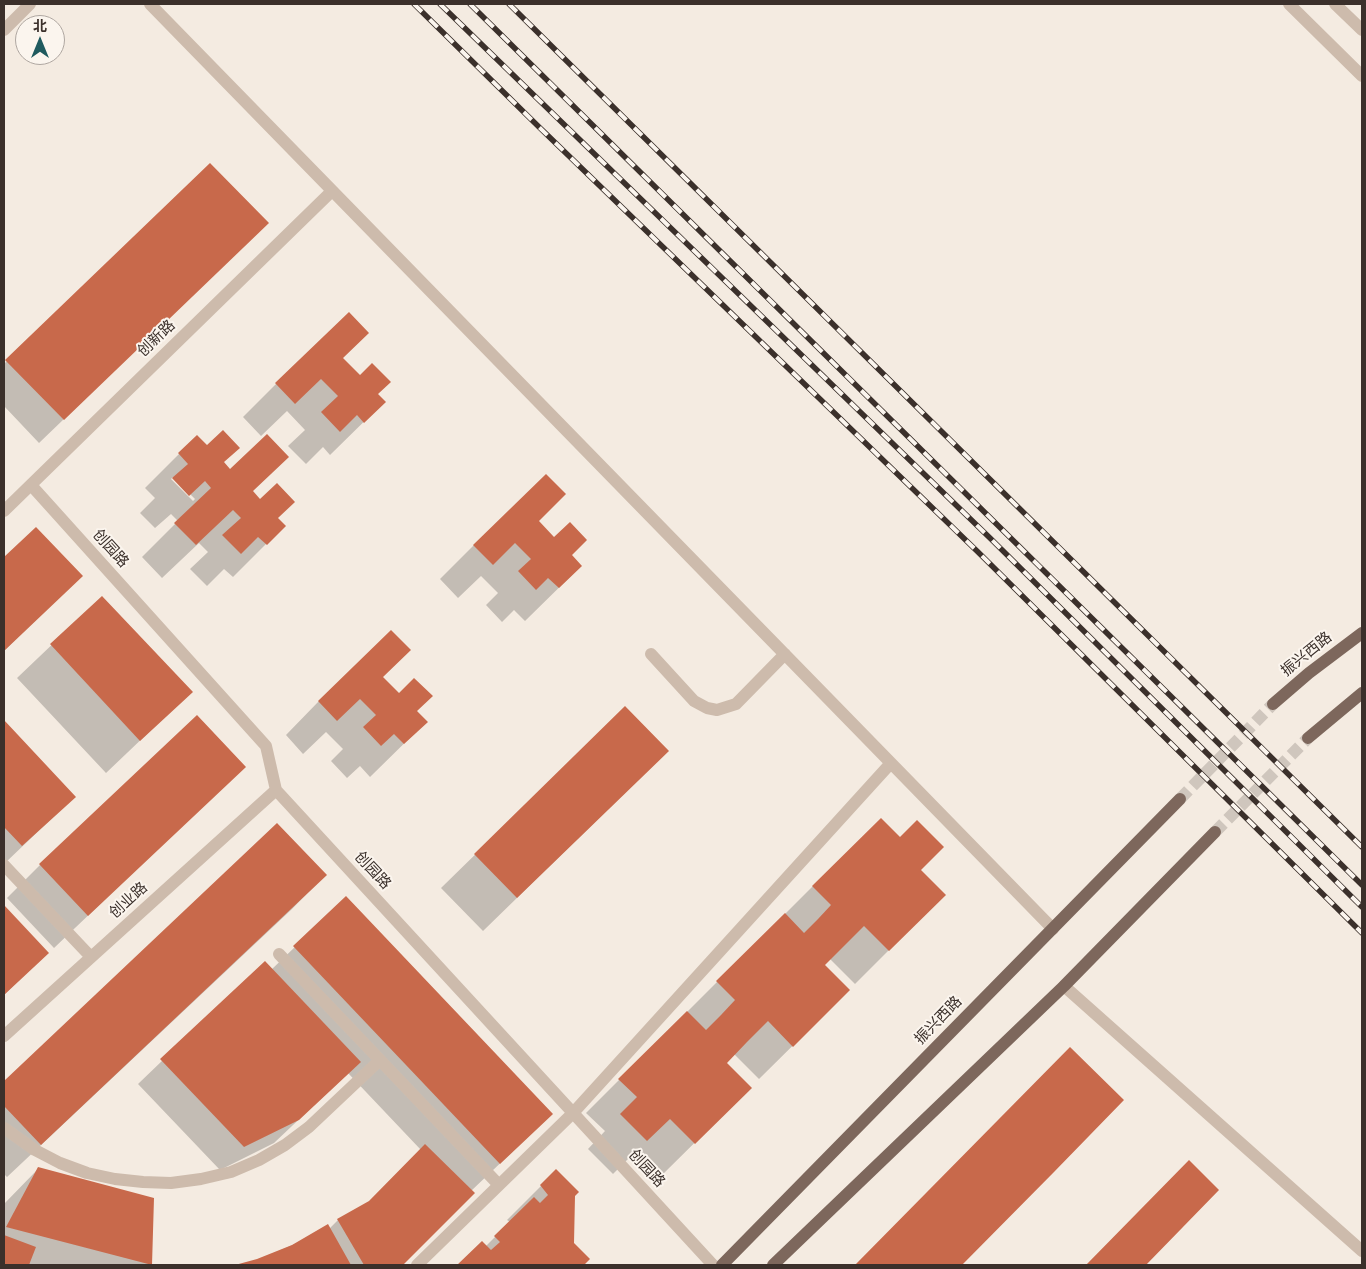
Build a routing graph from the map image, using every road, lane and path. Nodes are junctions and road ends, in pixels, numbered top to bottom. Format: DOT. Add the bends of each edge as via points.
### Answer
graph roads {
  1 [pos="30,4"];
  2 [pos="150,4"];
  3 [pos="1289,4"];
  4 [pos="1335,4"];
  5 [pos="4,30"];
  6 [pos="1362,30"];
  7 [pos="1362,76"];
  8 [pos="332,191"];
  9 [pos="30,485"];
  10 [pos="4,511"];
  11 [pos="1362,633"];
  12 [pos="652,654"];
  13 [pos="785,654"];
  14 [pos="1362,693"];
  15 [pos="1273,704"];
  16 [pos="1308,738"];
  17 [pos="891,763"];
  18 [pos="276,790"];
  19 [pos="1180,799"];
  20 [pos="1215,832"];
  21 [pos="4,866"];
  22 [pos="1053,928"];
  23 [pos="279,954"];
  24 [pos="91,957"];
  25 [pos="1064,986"];
  26 [pos="4,1036"];
  27 [pos="380,1060"];
  28 [pos="573,1113"];
  29 [pos="4,1128"];
  30 [pos="499,1185"];
  31 [pos="1362,1250"];
  32 [pos="417,1265"];
  33 [pos="713,1265"];
  34 [pos="722,1265"];
  35 [pos="773,1265"];
  1 -- 5 [label="street"];
  2 -- 8 [label="street"];
  3 -- 7 [label="street"];
  4 -- 6 [label="street"];
  8 -- 9 [label="street, 创新路"];
  8 -- 13 [label="street"];
  9 -- 10 [label="street, 创新路"];
  9 -- 18 [label="street, 创园路" via="266,746"];
  11 -- 15 [label="main road, 振兴西路"];
  12 -- 13 [label="street" via="694,702 717,710 736,704"];
  13 -- 17 [label="street"];
  14 -- 16 [label="main road"];
  17 -- 22 [label="street"];
  17 -- 28 [label="street"];
  18 -- 24 [label="street, 创业路"];
  18 -- 28 [label="street, 创园路"];
  19 -- 22 [label="main road, 振兴西路"];
  20 -- 25 [label="main road"];
  21 -- 24 [label="street"];
  22 -- 34 [label="main road, 振兴西路"];
  23 -- 27 [label="street"];
  24 -- 26 [label="street, 创业路"];
  25 -- 31 [label="street"];
  25 -- 35 [label="main road"];
  27 -- 29 [label="street" via="309,1127 285,1145 231,1172 201,1179 171,1183 114,1179 60,1163"];
  27 -- 30 [label="street"];
  28 -- 30 [label="street"];
  28 -- 33 [label="street, 创园路"];
  30 -- 32 [label="street"];
}
